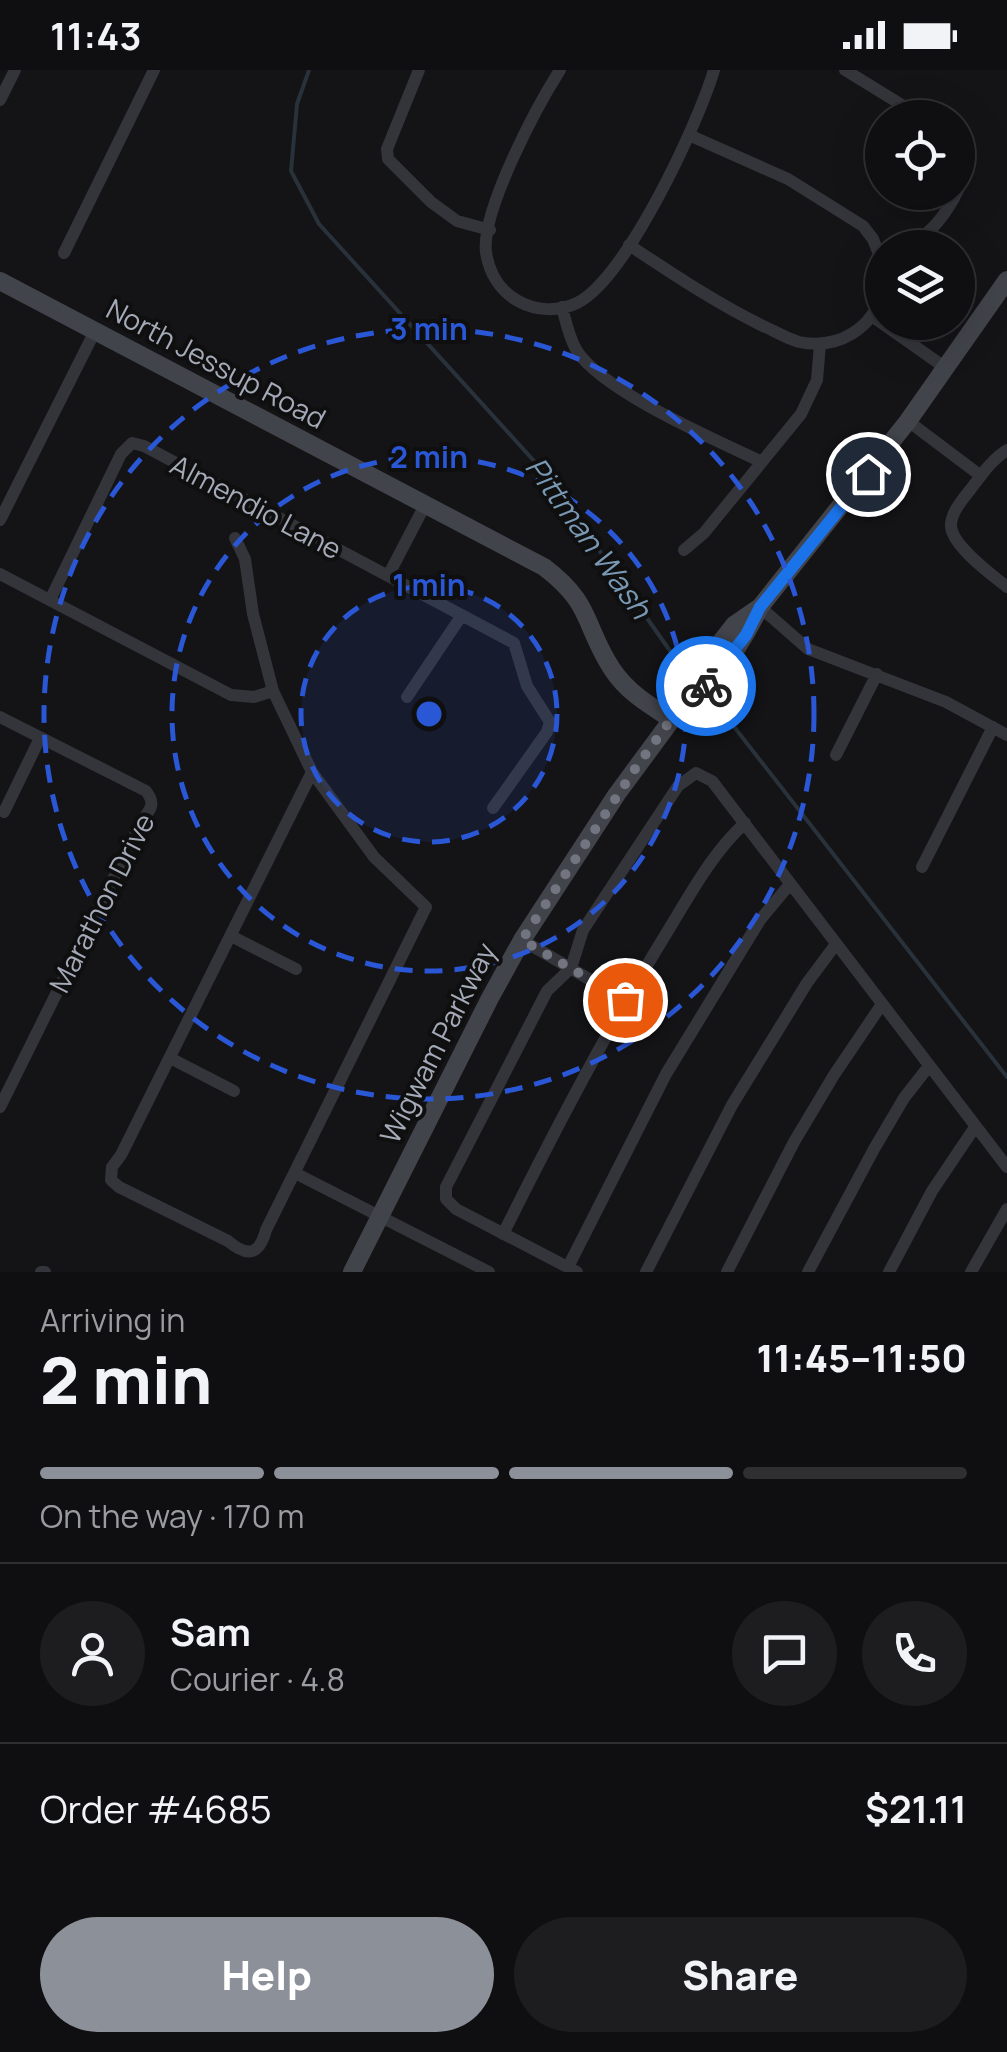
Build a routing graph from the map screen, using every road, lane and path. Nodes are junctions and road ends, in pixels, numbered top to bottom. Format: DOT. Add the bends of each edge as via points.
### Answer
graph roads {
  1 [pos="15,70"];
  2 [pos="154,70"];
  3 [pos="419,70"];
  4 [pos="560,70"];
  5 [pos="714,70"];
  6 [pos="845,70"];
  7 [pos="0,100"];
  8 [pos="894,100"];
  9 [pos="689,135"];
  10 [pos="490,230"];
  11 [pos="867,230"];
  12 [pos="629,245"];
  13 [pos="64,253"];
  14 [pos="1007,280"];
  15 [pos="0,281"];
  16 [pos="562,308"];
  17 [pos="865,324"];
  18 [pos="95,331"];
  19 [pos="906,340"];
  20 [pos="820,344"];
  21 [pos="947,369"];
  22 [pos="908,422"];
  23 [pos="1007,450"];
  24 [pos="762,462"];
  25 [pos="981,476"];
  26 [pos="426,505"];
  27 [pos="0,520"];
  28 [pos="234,538"];
  29 [pos="684,550"];
  30 [pos="0,574"];
  31 [pos="388,576"];
  32 [pos="1007,587"];
  33 [pos="50,600"];
  34 [pos="760,607"];
  35 [pos="462,615"];
  36 [pos="876,674"];
  37 [pos="273,691"];
  38 [pos="407,698"];
  39 [pos="0,718"];
  40 [pos="672,720"];
  41 [pos="993,727"];
  42 [pos="1007,735"];
  43 [pos="40,738"];
  44 [pos="836,755"];
  45 [pos="312,772"];
  46 [pos="493,808"];
  47 [pos="4,812"];
  48 [pos="745,823"];
  49 [pos="922,867"];
  50 [pos="790,884"];
  51 [pos="231,936"];
  52 [pos="522,940"];
  53 [pos="836,944"];
  54 [pos="571,968"];
  55 [pos="296,969"];
  56 [pos="625,1000"];
  57 [pos="882,1004"];
  58 [pos="170,1058"];
  59 [pos="928,1066"];
  60 [pos="234,1091"];
  61 [pos="0,1108"];
  62 [pos="976,1127"];
  63 [pos="1007,1168"];
  64 [pos="295,1173"];
  65 [pos="1007,1208"];
  66 [pos="380,1216"];
  67 [pos="503,1234"];
  68 [pos="572,1270"];
  69 [pos="352,1272"];
  70 [pos="489,1272"];
  71 [pos="646,1272"];
  72 [pos="727,1272"];
  73 [pos="808,1272"];
  74 [pos="889,1272"];
  75 [pos="971,1272"];
  1 -- 7 [label="street"];
  2 -- 13 [label="street"];
  3 -- 10 [label="street" via="388,154 431,202 457,221"];
  4 -- 10 [label="street" via="511,164"];
  5 -- 9 [label="street"];
  6 -- 8 [label="street"];
  9 -- 11 [label="street" via="788,178"];
  9 -- 12 [label="street"];
  10 -- 16 [label="street" via="491,273 504,291 550,311"];
  12 -- 16 [label="street" via="596,288"];
  12 -- 20 [label="street" via="722,306 796,341"];
  14 -- 21 [label="main road, Wigwam Parkway"];
  15 -- 18 [label="main road, North Jessup Road"];
  16 -- 24 [label="street" via="570,339 591,367 660,412"];
  17 -- 20 [label="street"];
  18 -- 26 [label="main road, North Jessup Road"];
  18 -- 27 [label="street"];
  19 -- 21 [label="street"];
  20 -- 24 [label="street" via="812,396"];
  21 -- 22 [label="main road, Wigwam Parkway"];
  22 -- 25 [label="street"];
  22 -- 34 [label="main road, Wigwam Parkway"];
  23 -- 25 [label="street"];
  24 -- 29 [label="street"];
  25 -- 32 [label="street" via="959,504 951,528 961,547"];
  26 -- 31 [label="street"];
  26 -- 40 [label="main road, North Jessup Road" via="561,580 585,609 624,686"];
  28 -- 37 [label="street" via="245,559"];
  30 -- 33 [label="street"];
  31 -- 33 [label="street, Almendio Lane" via="132,443"];
  31 -- 35 [label="street, Almendio Lane"];
  33 -- 37 [label="street" via="231,695"];
  34 -- 36 [label="street" via="808,648"];
  34 -- 40 [label="main road, Wigwam Parkway" via="714,650"];
  35 -- 38 [label="street"];
  35 -- 46 [label="street, Almendio Lane" via="514,643 528,686 550,722"];
  36 -- 41 [label="street"];
  36 -- 44 [label="street"];
  37 -- 45 [label="street"];
  39 -- 43 [label="street, Marathon Drive"];
  40 -- 52 [label="main road, Wigwam Parkway"];
  41 -- 42 [label="street"];
  41 -- 49 [label="street"];
  43 -- 47 [label="street"];
  43 -- 61 [label="street, Marathon Drive" via="146,791 152,808"];
  45 -- 51 [label="street"];
  45 -- 64 [label="street" via="374,857 426,907"];
  48 -- 50 [label="street"];
  48 -- 54 [label="street" via="712,780 696,772 678,786 582,930"];
  48 -- 56 [label="street" via="706,871"];
  50 -- 53 [label="street"];
  50 -- 68 [label="street" via="666,1074"];
  51 -- 55 [label="street"];
  51 -- 58 [label="street"];
  52 -- 54 [label="street"];
  52 -- 66 [label="main road, Wigwam Parkway"];
  53 -- 57 [label="street"];
  53 -- 71 [label="street" via="732,1105"];
  54 -- 56 [label="street"];
  54 -- 67 [label="street" via="547,991 446,1187 456,1208"];
  56 -- 67 [label="street"];
  57 -- 59 [label="street"];
  57 -- 72 [label="street" via="794,1142"];
  58 -- 60 [label="street"];
  58 -- 64 [label="street" via="112,1167 118,1187 253,1252"];
  59 -- 62 [label="street"];
  59 -- 73 [label="street"];
  62 -- 63 [label="street"];
  62 -- 74 [label="street"];
  64 -- 66 [label="street"];
  65 -- 75 [label="street"];
  66 -- 69 [label="main road, Wigwam Parkway"];
  66 -- 70 [label="street"];
  67 -- 68 [label="street"];
}
